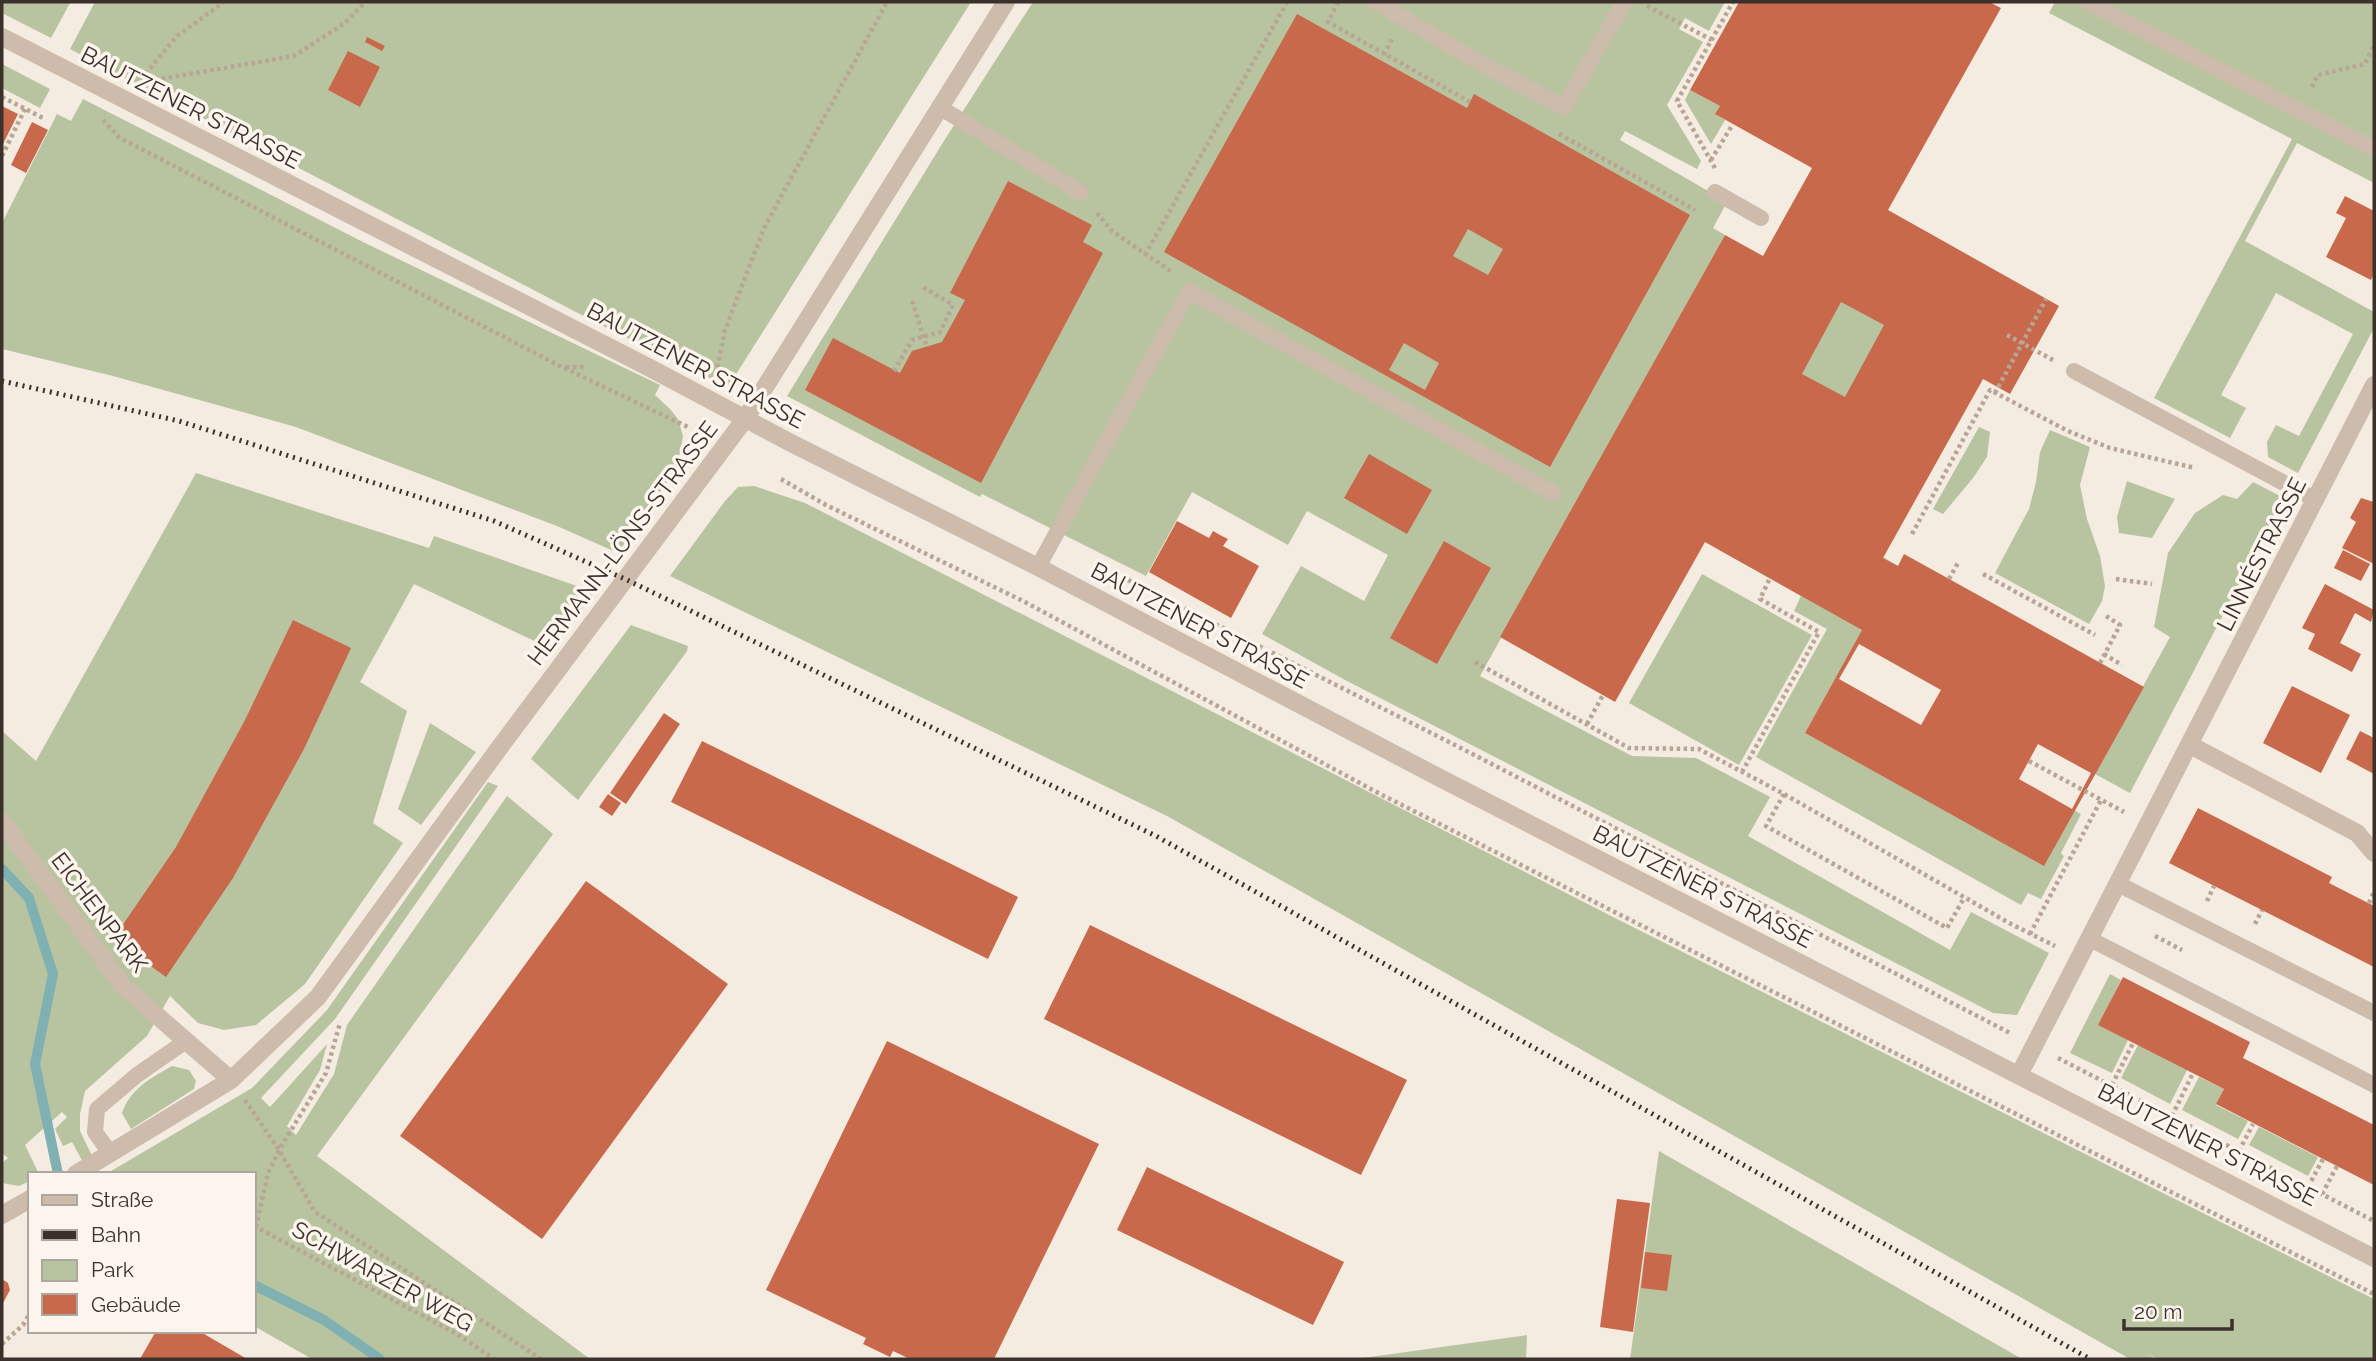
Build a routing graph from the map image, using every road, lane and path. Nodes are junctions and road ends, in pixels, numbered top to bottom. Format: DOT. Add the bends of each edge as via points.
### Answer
graph roads {
  1 [pos="224,2"];
  2 [pos="365,2"];
  3 [pos="887,2"];
  4 [pos="1006,2"];
  5 [pos="1287,2"];
  6 [pos="1338,2"];
  7 [pos="1376,2"];
  8 [pos="1624,2"];
  9 [pos="1639,2"];
  10 [pos="1733,2"];
  11 [pos="2087,2"];
  12 [pos="2,37"];
  13 [pos="1392,40"];
  14 [pos="1712,40"];
  15 [pos="2374,45"];
  16 [pos="1384,55"];
  17 [pos="1425,67"];
  18 [pos="1421,75"];
  19 [pos="2318,75"];
  20 [pos="1462,87"];
  21 [pos="1458,96"];
  22 [pos="2,97"];
  23 [pos="1470,102"];
  24 [pos="939,107"];
  25 [pos="25,109"];
  26 [pos="95,113"];
  27 [pos="45,119"];
  28 [pos="1732,124"];
  29 [pos="1570,140"];
  30 [pos="2374,149"];
  31 [pos="2,156"];
  32 [pos="1711,160"];
  33 [pos="1715,192"];
  34 [pos="1081,193"];
  35 [pos="1761,218"];
  36 [pos="1145,255"];
  37 [pos="921,286"];
  38 [pos="1189,291"];
  39 [pos="2046,299"];
  40 [pos="912,301"];
  41 [pos="2007,335"];
  42 [pos="924,336"];
  43 [pos="2022,344"];
  44 [pos="927,347"];
  45 [pos="2042,354"];
  46 [pos="894,370"];
  47 [pos="2074,372"];
  48 [pos="2374,385"];
  49 [pos="1995,393"];
  50 [pos="703,396"];
  51 [pos="745,419"];
  52 [pos="688,427"];
  53 [pos="2199,469"];
  54 [pos="781,479"];
  55 [pos="1553,493"];
  56 [pos="2316,500"];
  57 [pos="1912,534"];
  58 [pos="1959,561"];
  59 [pos="1038,567"];
  60 [pos="1983,574"];
  61 [pos="1770,578"];
  62 [pos="1126,579"];
  63 [pos="1949,579"];
  64 [pos="2116,579"];
  65 [pos="2152,584"];
  66 [pos="2106,616"];
  67 [pos="2095,635"];
  68 [pos="2104,654"];
  69 [pos="1475,662"];
  70 [pos="2100,663"];
  71 [pos="2122,665"];
  72 [pos="1603,695"];
  73 [pos="1587,723"];
  74 [pos="2190,744"];
  75 [pos="2029,761"];
  76 [pos="1742,772"];
  77 [pos="1784,794"];
  78 [pos="2101,800"];
  79 [pos="2129,815"];
  80 [pos="2,821"];
  81 [pos="2374,853"];
  82 [pos="2118,884"];
  83 [pos="2374,892"];
  84 [pos="1964,898"];
  85 [pos="2369,903"];
  86 [pos="2030,934"];
  87 [pos="2155,936"];
  88 [pos="2090,939"];
  89 [pos="2059,948"];
  90 [pos="2182,950"];
  91 [pos="2374,1013"];
  92 [pos="340,1023"];
  93 [pos="2014,1035"];
  94 [pos="186,1041"];
  95 [pos="2133,1042"];
  96 [pos="2056,1056"];
  97 [pos="2193,1073"];
  98 [pos="2019,1075"];
  99 [pos="231,1080"];
  100 [pos="2112,1085"];
  101 [pos="2374,1085"];
  102 [pos="2172,1116"];
  103 [pos="2253,1124"];
  104 [pos="279,1150"];
  105 [pos="2239,1151"];
  106 [pos="110,1153"];
  107 [pos="2323,1159"];
  108 [pos="2337,1166"];
  109 [pos="79,1172"];
  110 [pos="2308,1187"];
  111 [pos="2322,1194"];
  112 [pos="28,1200"];
  113 [pos="2,1215"];
  114 [pos="2374,1221"];
  115 [pos="256,1222"];
  116 [pos="256,1227"];
  117 [pos="2374,1258"];
  118 [pos="2374,1294"];
  119 [pos="28,1316"];
  120 [pos="2,1344"];
  121 [pos="494,1359"];
  122 [pos="541,1359"];
  1 -- 2 [label="path" via="177,36 138,83 294,56 345,23"];
  3 -- 50 [label="path" via="764,228 725,330 718,370"];
  4 -- 24 [label="street, HERMANN-LÖNS-STRASSE"];
  5 -- 36 [label="path"];
  6 -- 16 [label="path" via="1328,22"];
  7 -- 8 [label="lane" via="1564,107"];
  9 -- 14 [label="path"];
  10 -- 14 [label="path"];
  11 -- 30 [label="lane"];
  12 -- 50 [label="street, BAUTZENER STRASSE"];
  13 -- 16 [label="path"];
  14 -- 32 [label="path" via="1677,101"];
  15 -- 19 [label="path" via="2365,64"];
  16 -- 18 [label="path"];
  17 -- 18 [label="path"];
  18 -- 21 [label="path"];
  20 -- 21 [label="path"];
  21 -- 23 [label="path"];
  22 -- 25 [label="path"];
  24 -- 34 [label="lane"];
  24 -- 51 [label="street, HERMANN-LÖNS-STRASSE"];
  25 -- 27 [label="path"];
  25 -- 31 [label="path"];
  26 -- 52 [label="path" via="120,138 562,367"];
  28 -- 32 [label="path"];
  29 -- 33 [label="path" via="1703,214"];
  32 -- 33 [label="path" via="1721,179"];
  33 -- 35 [label="lane"];
  34 -- 36 [label="path" via="1112,231"];
  36 -- 38 [label="path" via="1183,278"];
  37 -- 42 [label="path" via="953,305 940,332"];
  38 -- 55 [label="lane"];
  38 -- 59 [label="lane"];
  39 -- 43 [label="path"];
  40 -- 42 [label="path"];
  41 -- 43 [label="path"];
  42 -- 44 [label="path"];
  42 -- 46 [label="path" via="912,340"];
  43 -- 45 [label="path"];
  43 -- 49 [label="path"];
  47 -- 56 [label="lane"];
  48 -- 56 [label="street, LINNÉSTRASSE"];
  49 -- 53 [label="path" via="2110,447"];
  49 -- 57 [label="path" via="1990,390"];
  50 -- 51 [label="street, BAUTZENER STRASSE"];
  51 -- 59 [label="street, BAUTZENER STRASSE"];
  51 -- 99 [label="street, HERMANN-LÖNS-STRASSE" via="318,997"];
  54 -- 118 [label="path" via="1025,603 1382,795"];
  56 -- 74 [label="street, LINNÉSTRASSE"];
  58 -- 63 [label="path"];
  59 -- 98 [label="street, BAUTZENER STRASSE"];
  60 -- 67 [label="path"];
  61 -- 76 [label="path" via="1760,599 1819,632"];
  62 -- 93 [label="path"];
  64 -- 65 [label="path"];
  66 -- 68 [label="path" via="2120,625"];
  68 -- 70 [label="path"];
  68 -- 71 [label="path"];
  69 -- 73 [label="path"];
  72 -- 73 [label="path"];
  73 -- 76 [label="path" via="1629,747 1699,749"];
  74 -- 81 [label="street" via="2357,833"];
  74 -- 82 [label="street, LINNÉSTRASSE"];
  75 -- 78 [label="path"];
  76 -- 77 [label="path"];
  77 -- 84 [label="path"];
  77 -- 84 [label="path" via="1766,826 1947,928"];
  78 -- 79 [label="path"];
  78 -- 86 [label="path"];
  80 -- 94 [label="street, EICHENPARK" via="123,986"];
  82 -- 88 [label="street, LINNÉSTRASSE"];
  82 -- 91 [label="lane"];
  83 -- 85 [label="path"];
  84 -- 86 [label="path"];
  86 -- 89 [label="path"];
  87 -- 90 [label="path"];
  88 -- 98 [label="street, LINNÉSTRASSE"];
  88 -- 101 [label="lane"];
  92 -- 104 [label="path" via="326,1073"];
  94 -- 99 [label="street, EICHENPARK"];
  94 -- 106 [label="lane" via="97,1109 95,1132"];
  95 -- 100 [label="path"];
  96 -- 100 [label="path"];
  97 -- 102 [label="path"];
  98 -- 117 [label="street, BAUTZENER STRASSE"];
  99 -- 104 [label="path"];
  99 -- 106 [label="street, HERMANN-LÖNS-STRASSE"];
  100 -- 102 [label="path"];
  102 -- 105 [label="path"];
  103 -- 105 [label="path"];
  104 -- 115 [label="path"];
  104 -- 122 [label="path" via="315,1212"];
  105 -- 110 [label="path"];
  106 -- 109 [label="street, HERMANN-LÖNS-STRASSE"];
  107 -- 110 [label="path"];
  108 -- 111 [label="path"];
  110 -- 111 [label="path"];
  111 -- 114 [label="path"];
  112 -- 113 [label="street"];
  116 -- 121 [label="path, SCHWARZER WEG" via="457,1334"];
  119 -- 120 [label="path"];
}
